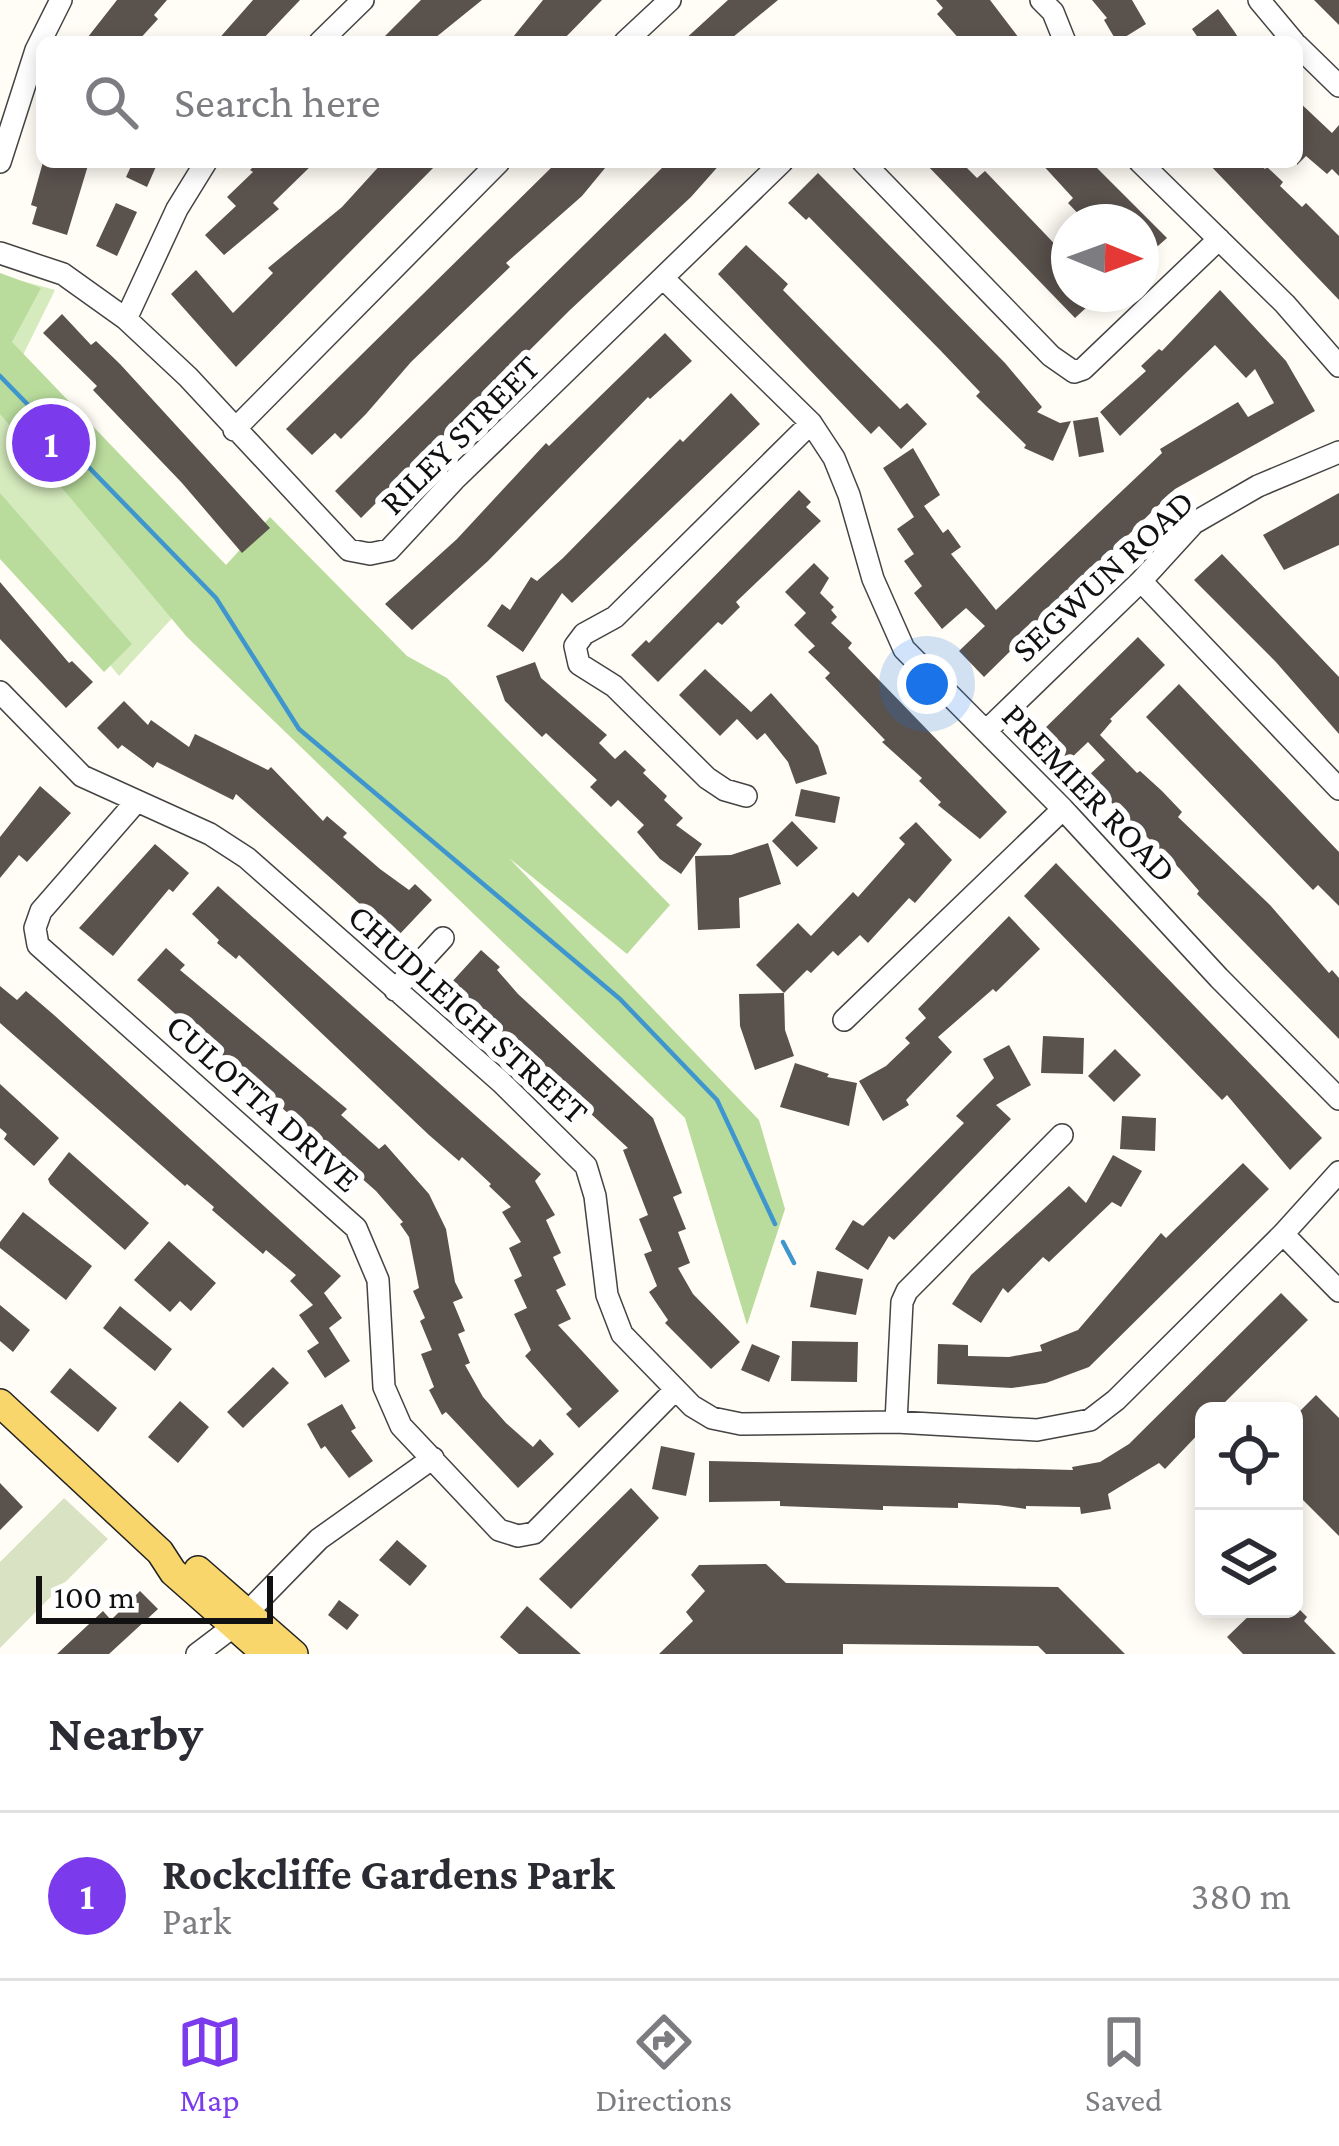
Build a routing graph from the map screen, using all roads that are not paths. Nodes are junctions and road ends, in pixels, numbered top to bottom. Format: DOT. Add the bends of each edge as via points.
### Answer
graph roads {
  1 [pos="62,0"];
  2 [pos="363,0"];
  3 [pos="670,0"];
  4 [pos="1041,0"];
  5 [pos="1258,0"];
  6 [pos="43,36"];
  7 [pos="326,36"];
  8 [pos="631,36"];
  9 [pos="1063,36"];
  10 [pos="1290,36"];
  11 [pos="36,50"];
  12 [pos="1303,50"];
  13 [pos="1339,86"];
  14 [pos="0,162"];
  15 [pos="202,168"];
  16 [pos="493,168"];
  17 [pos="776,168"];
  18 [pos="869,168"];
  19 [pos="1146,168"];
  20 [pos="1219,239"];
  21 [pos="0,253"];
  22 [pos="665,280"];
  23 [pos="126,319"];
  24 [pos="1339,365"];
  25 [pos="811,424"];
  26 [pos="234,430"];
  27 [pos="1339,452"];
  28 [pos="1141,581"];
  29 [pos="0,692"];
  30 [pos="986,731"];
  31 [pos="1339,789"];
  32 [pos="746,796"];
  33 [pos="135,803"];
  34 [pos="1063,808"];
  35 [pos="443,938"];
  36 [pos="394,990"];
  37 [pos="844,1020"];
  38 [pos="1339,1100"];
  39 [pos="1062,1135"];
  40 [pos="1339,1172"];
  41 [pos="1283,1234"];
  42 [pos="1339,1291"];
  43 [pos="675,1390"];
  44 [pos="2,1409"];
  45 [pos="896,1422"];
  46 [pos="433,1458"];
  47 [pos="241,1620"];
  48 [pos="197,1654"];
  49 [pos="266,1654"];
  50 [pos="294,1654"];
  1 -- 6 [label="street"];
  2 -- 7 [label="street"];
  3 -- 8 [label="street"];
  4 -- 9 [label="street"];
  5 -- 10 [label="street"];
  11 -- 14 [label="street"];
  12 -- 13 [label="street"];
  15 -- 23 [label="street"];
  16 -- 26 [label="street"];
  17 -- 22 [label="street, RILEY STREET"];
  18 -- 20 [label="street" via="1074,372"];
  19 -- 20 [label="street"];
  20 -- 24 [label="street"];
  21 -- 23 [label="street, RILEY STREET" via="63,274"];
  22 -- 25 [label="street, PREMIER ROAD"];
  22 -- 26 [label="street, RILEY STREET" via="389,550 350,550"];
  23 -- 26 [label="street, RILEY STREET"];
  25 -- 30 [label="street, PREMIER ROAD" via="834,458 904,649"];
  25 -- 32 [label="street" via="622,610 574,646 581,667 614,686 707,778"];
  27 -- 28 [label="street, SEGWUN ROAD" via="1194,524"];
  28 -- 30 [label="street, SEGWUN ROAD"];
  28 -- 31 [label="street"];
  29 -- 33 [label="street, CHUDLEIGH STREET" via="82,776"];
  30 -- 34 [label="street, PREMIER ROAD"];
  33 -- 36 [label="street, CHUDLEIGH STREET" via="247,858"];
  33 -- 46 [label="street, CULOTTA DRIVE" via="41,911 38,945 356,1228 378,1280 384,1387 400,1426"];
  34 -- 37 [label="street"];
  34 -- 38 [label="street, PREMIER ROAD"];
  35 -- 36 [label="street"];
  36 -- 43 [label="street, CHUDLEIGH STREET" via="586,1166 607,1295 622,1334"];
  39 -- 45 [label="street" via="907,1291"];
  40 -- 41 [label="street, CHUDLEIGH STREET"];
  41 -- 42 [label="street"];
  41 -- 45 [label="street, CHUDLEIGH STREET" via="1090,1420 1037,1430"];
  43 -- 45 [label="street, CHUDLEIGH STREET" via="712,1418 741,1424"];
  43 -- 46 [label="street, CULOTTA DRIVE" via="535,1533 499,1530"];
  44 -- 47 [label="main road" via="160,1552 184,1559"];
  46 -- 47 [label="street" via="319,1539"];
  47 -- 48 [label="street"];
  47 -- 49 [label="main road"];
  47 -- 50 [label="main road"];
}
